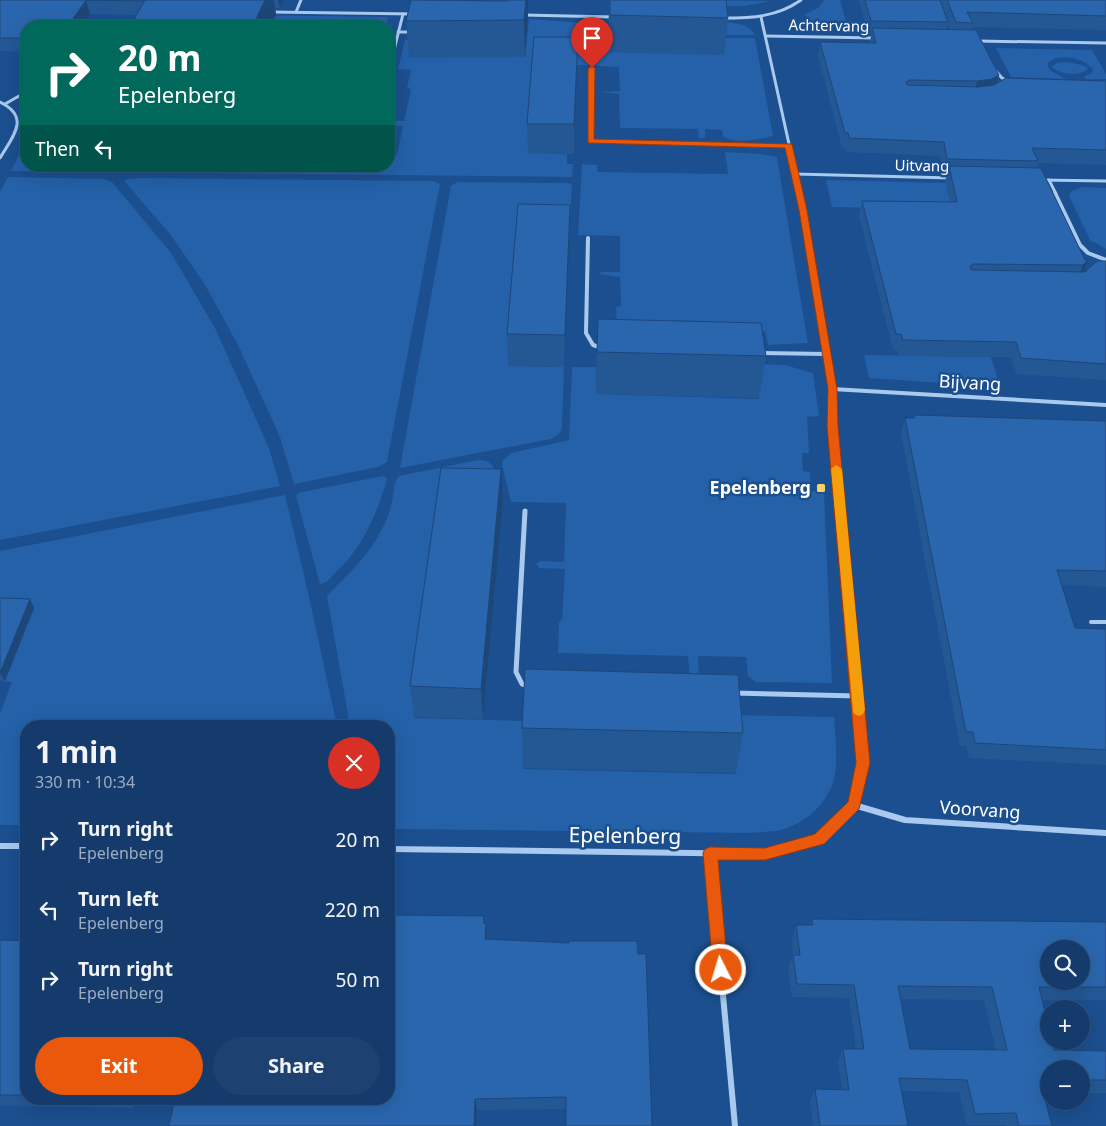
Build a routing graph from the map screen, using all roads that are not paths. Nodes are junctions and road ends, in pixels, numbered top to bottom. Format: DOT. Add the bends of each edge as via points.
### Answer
graph roads {
  1 [pos="301,0"];
  2 [pos="801,0"];
  3 [pos="527,8"];
  4 [pos="261,12"];
  5 [pos="296,12"];
  6 [pos="403,14"];
  7 [pos="422,14"];
  8 [pos="518,15"];
  9 [pos="526,15"];
  10 [pos="761,17"];
  11 [pos="715,18"];
  12 [pos="618,23"];
  13 [pos="398,32"];
  14 [pos="418,32"];
  15 [pos="766,36"];
  16 [pos="397,39"];
  17 [pos="885,39"];
  18 [pos="973,40"];
  19 [pos="981,41"];
  20 [pos="1105,43"];
  21 [pos="395,47"];
  22 [pos="1106,47"];
  23 [pos="985,49"];
  24 [pos="993,65"];
  25 [pos="592,68"];
  26 [pos="1012,83"];
  27 [pos="1018,84"];
  28 [pos="1004,88"];
  29 [pos="20,95"];
  30 [pos="0,102"];
  31 [pos="5,104"];
  32 [pos="789,146"];
  33 [pos="0,158"];
  34 [pos="795,174"];
  35 [pos="962,178"];
  36 [pos="1030,179"];
  37 [pos="1049,180"];
  38 [pos="1106,181"];
  39 [pos="588,238"];
  40 [pos="1104,259"];
  41 [pos="1096,265"];
  42 [pos="604,349"];
  43 [pos="750,352"];
  44 [pos="827,354"];
  45 [pos="832,389"];
  46 [pos="1106,405"];
  47 [pos="525,511"];
  48 [pos="1091,622"];
  49 [pos="1106,622"];
  50 [pos="540,689"];
  51 [pos="728,693"];
  52 [pos="858,696"];
  53 [pos="854,805"];
  54 [pos="1106,833"];
  55 [pos="0,846"];
  56 [pos="20,846"];
  57 [pos="395,850"];
  58 [pos="710,853"];
  59 [pos="735,1126"];
  1 -- 5 [label="street"];
  2 -- 10 [label="street" via="780,13"];
  3 -- 9 [label="street"];
  4 -- 5 [label="street"];
  5 -- 6 [label="street"];
  6 -- 7 [label="street"];
  6 -- 13 [label="street"];
  8 -- 9 [label="street"];
  9 -- 12 [label="street" via="618,17"];
  10 -- 11 [label="street"];
  10 -- 15 [label="street"];
  13 -- 14 [label="street"];
  13 -- 16 [label="street"];
  15 -- 17 [label="street, Achtervang"];
  15 -- 32 [label="street"];
  16 -- 21 [label="street"];
  18 -- 19 [label="street"];
  19 -- 20 [label="street"];
  19 -- 23 [label="street"];
  20 -- 22 [label="street"];
  24 -- 26 [label="street" via="1002,78"];
  25 -- 32 [label="street" via="590,141"];
  26 -- 27 [label="street"];
  26 -- 28 [label="lane"];
  29 -- 31 [label="street"];
  30 -- 31 [label="street"];
  31 -- 33 [label="street" via="19,116 19,124"];
  32 -- 34 [label="street"];
  34 -- 35 [label="street, Uitvang"];
  34 -- 44 [label="street"];
  36 -- 37 [label="street"];
  37 -- 38 [label="street"];
  37 -- 40 [label="street" via="1080,245 1088,253"];
  39 -- 42 [label="street" via="586,333 593,345"];
  40 -- 41 [label="lane"];
  43 -- 44 [label="street"];
  44 -- 45 [label="street"];
  45 -- 46 [label="street, Bijvang"];
  45 -- 52 [label="street" via="832,426"];
  47 -- 50 [label="street" via="516,672 522,684"];
  48 -- 49 [label="lane"];
  51 -- 52 [label="street"];
  52 -- 53 [label="street" via="863,763"];
  53 -- 54 [label="street, Voorvang" via="905,820"];
  53 -- 58 [label="street, Epelenberg" via="819,839 765,854"];
  55 -- 56 [label="street"];
  57 -- 58 [label="street, Epelenberg"];
  58 -- 59 [label="street"];
}
